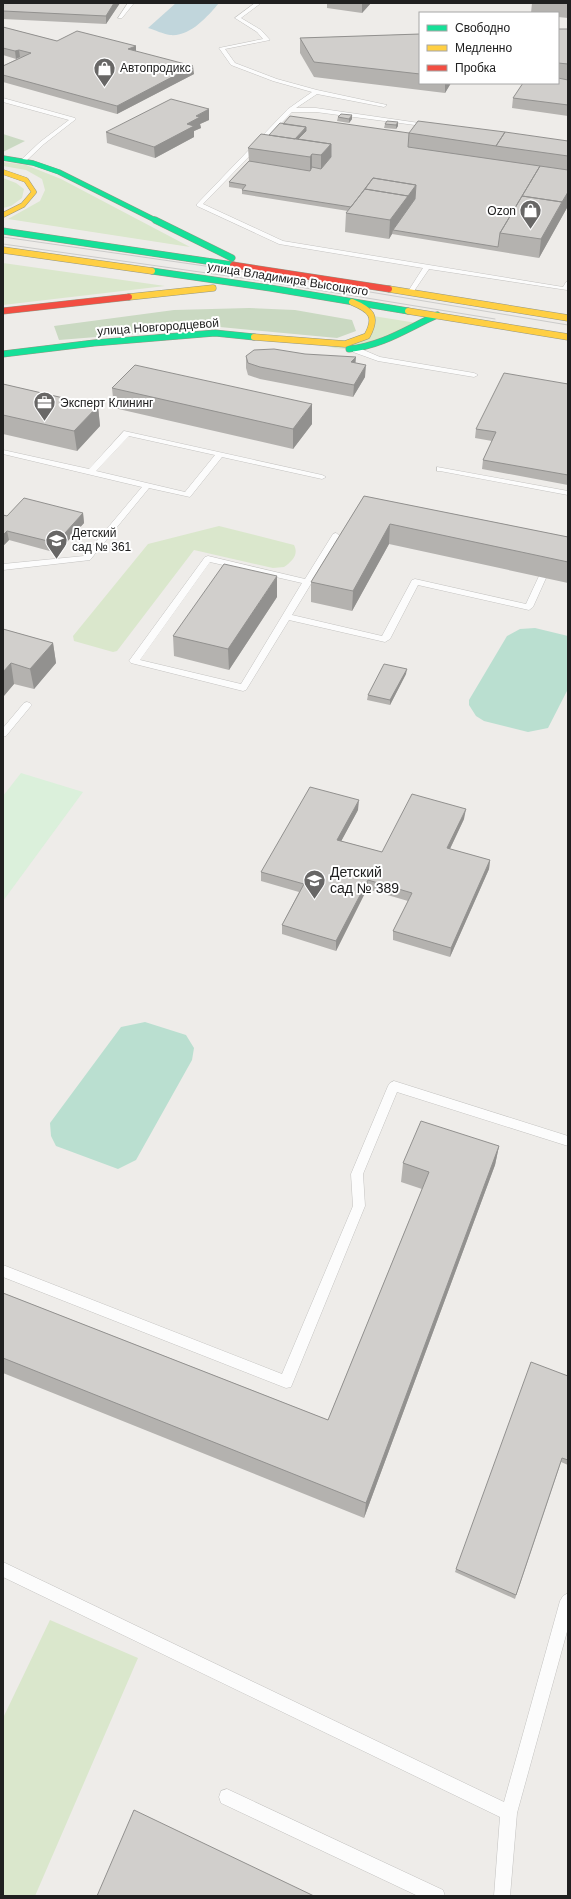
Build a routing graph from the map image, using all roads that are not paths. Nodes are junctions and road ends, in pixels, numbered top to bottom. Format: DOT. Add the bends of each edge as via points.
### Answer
graph roads {
  1 [pos="131,3"];
  2 [pos="258,3"];
  3 [pos="120,17"];
  4 [pos="316,92"];
  5 [pos="3,100"];
  6 [pos="384,105"];
  7 [pos="290,110"];
  8 [pos="435,125"];
  9 [pos="3,158"];
  10 [pos="23,161"];
  11 [pos="234,168"];
  12 [pos="245,170"];
  13 [pos="3,172"];
  14 [pos="3,215"];
  15 [pos="3,231"];
  16 [pos="3,250"];
  17 [pos="427,267"];
  18 [pos="273,271"];
  19 [pos="568,283"];
  20 [pos="270,288"];
  21 [pos="410,293"];
  22 [pos="343,299"];
  23 [pos="3,311"];
  24 [pos="437,315"];
  25 [pos="568,318"];
  26 [pos="568,337"];
  27 [pos="314,343"];
  28 [pos="356,350"];
  29 [pos="3,354"];
  30 [pos="474,376"];
  31 [pos="3,452"];
  32 [pos="220,454"];
  33 [pos="440,469"];
  34 [pos="91,472"];
  35 [pos="322,477"];
  36 [pos="148,485"];
  37 [pos="568,493"];
  38 [pos="336,536"];
  39 [pos="3,567"];
  40 [pos="542,578"];
  41 [pos="307,582"];
  42 [pos="286,617"];
  43 [pos="27,705"];
  44 [pos="3,734"];
  45 [pos="568,1141"];
  46 [pos="3,1271"];
  47 [pos="3,1569"];
  48 [pos="568,1601"];
  49 [pos="227,1797"];
  50 [pos="509,1813"];
  51 [pos="437,1896"];
  52 [pos="502,1896"];
  1 -- 3 [label="lane"];
  2 -- 4 [label="lane" via="238,18 259,31 267,40 222,48 233,64"];
  4 -- 6 [label="lane"];
  4 -- 7 [label="lane"];
  5 -- 10 [label="lane" via="73,120"];
  7 -- 8 [label="lane" via="316,110"];
  7 -- 11 [label="lane"];
  9 -- 10 [label="main road"];
  10 -- 18 [label="main road" via="64,174 232,258"];
  11 -- 12 [label="lane"];
  11 -- 17 [label="lane" via="199,205 282,243"];
  13 -- 14 [label="main road" via="25,179 31,184 34,192 23,205"];
  15 -- 18 [label="main road, улица Владимира Высоцкого"];
  16 -- 20 [label="main road, улица Владимира Высоцкого"];
  17 -- 19 [label="lane" via="565,289"];
  17 -- 21 [label="lane"];
  18 -- 21 [label="main road, улица Владимира Высоцкого"];
  20 -- 22 [label="main road, улица Владимира Высоцкого"];
  20 -- 23 [label="main road" via="187,290"];
  21 -- 25 [label="main road, улица Владимира Высоцкого"];
  22 -- 24 [label="main road, улица Владимира Высоцкого"];
  22 -- 27 [label="main road, улица Новгородцевой" via="365,307 373,316 371,330 362,339 345,344"];
  24 -- 26 [label="main road, улица Владимира Высоцкого"];
  24 -- 28 [label="main road, улица Новгородцевой" via="417,323 384,344"];
  27 -- 28 [label="main road, улица Новгородцевой"];
  27 -- 29 [label="main road, улица Новгородцевой" via="215,334 94,343"];
  28 -- 30 [label="lane" via="414,369"];
  31 -- 34 [label="lane"];
  32 -- 34 [label="lane" via="127,433"];
  32 -- 35 [label="lane"];
  32 -- 36 [label="lane" via="186,495"];
  33 -- 37 [label="lane"];
  34 -- 36 [label="lane"];
  36 -- 39 [label="lane" via="88,558"];
  38 -- 41 [label="lane"];
  40 -- 42 [label="lane" via="529,607 415,582 385,640"];
  41 -- 42 [label="lane"];
  41 -- 42 [label="lane" via="208,559 134,661 244,688"];
  43 -- 44 [label="lane"];
  45 -- 46 [label="lane" via="394,1086 357,1174 358,1206 286,1382"];
  47 -- 50 [label="lane"];
  48 -- 50 [label="lane"];
  49 -- 51 [label="lane"];
  50 -- 52 [label="lane"];
}
